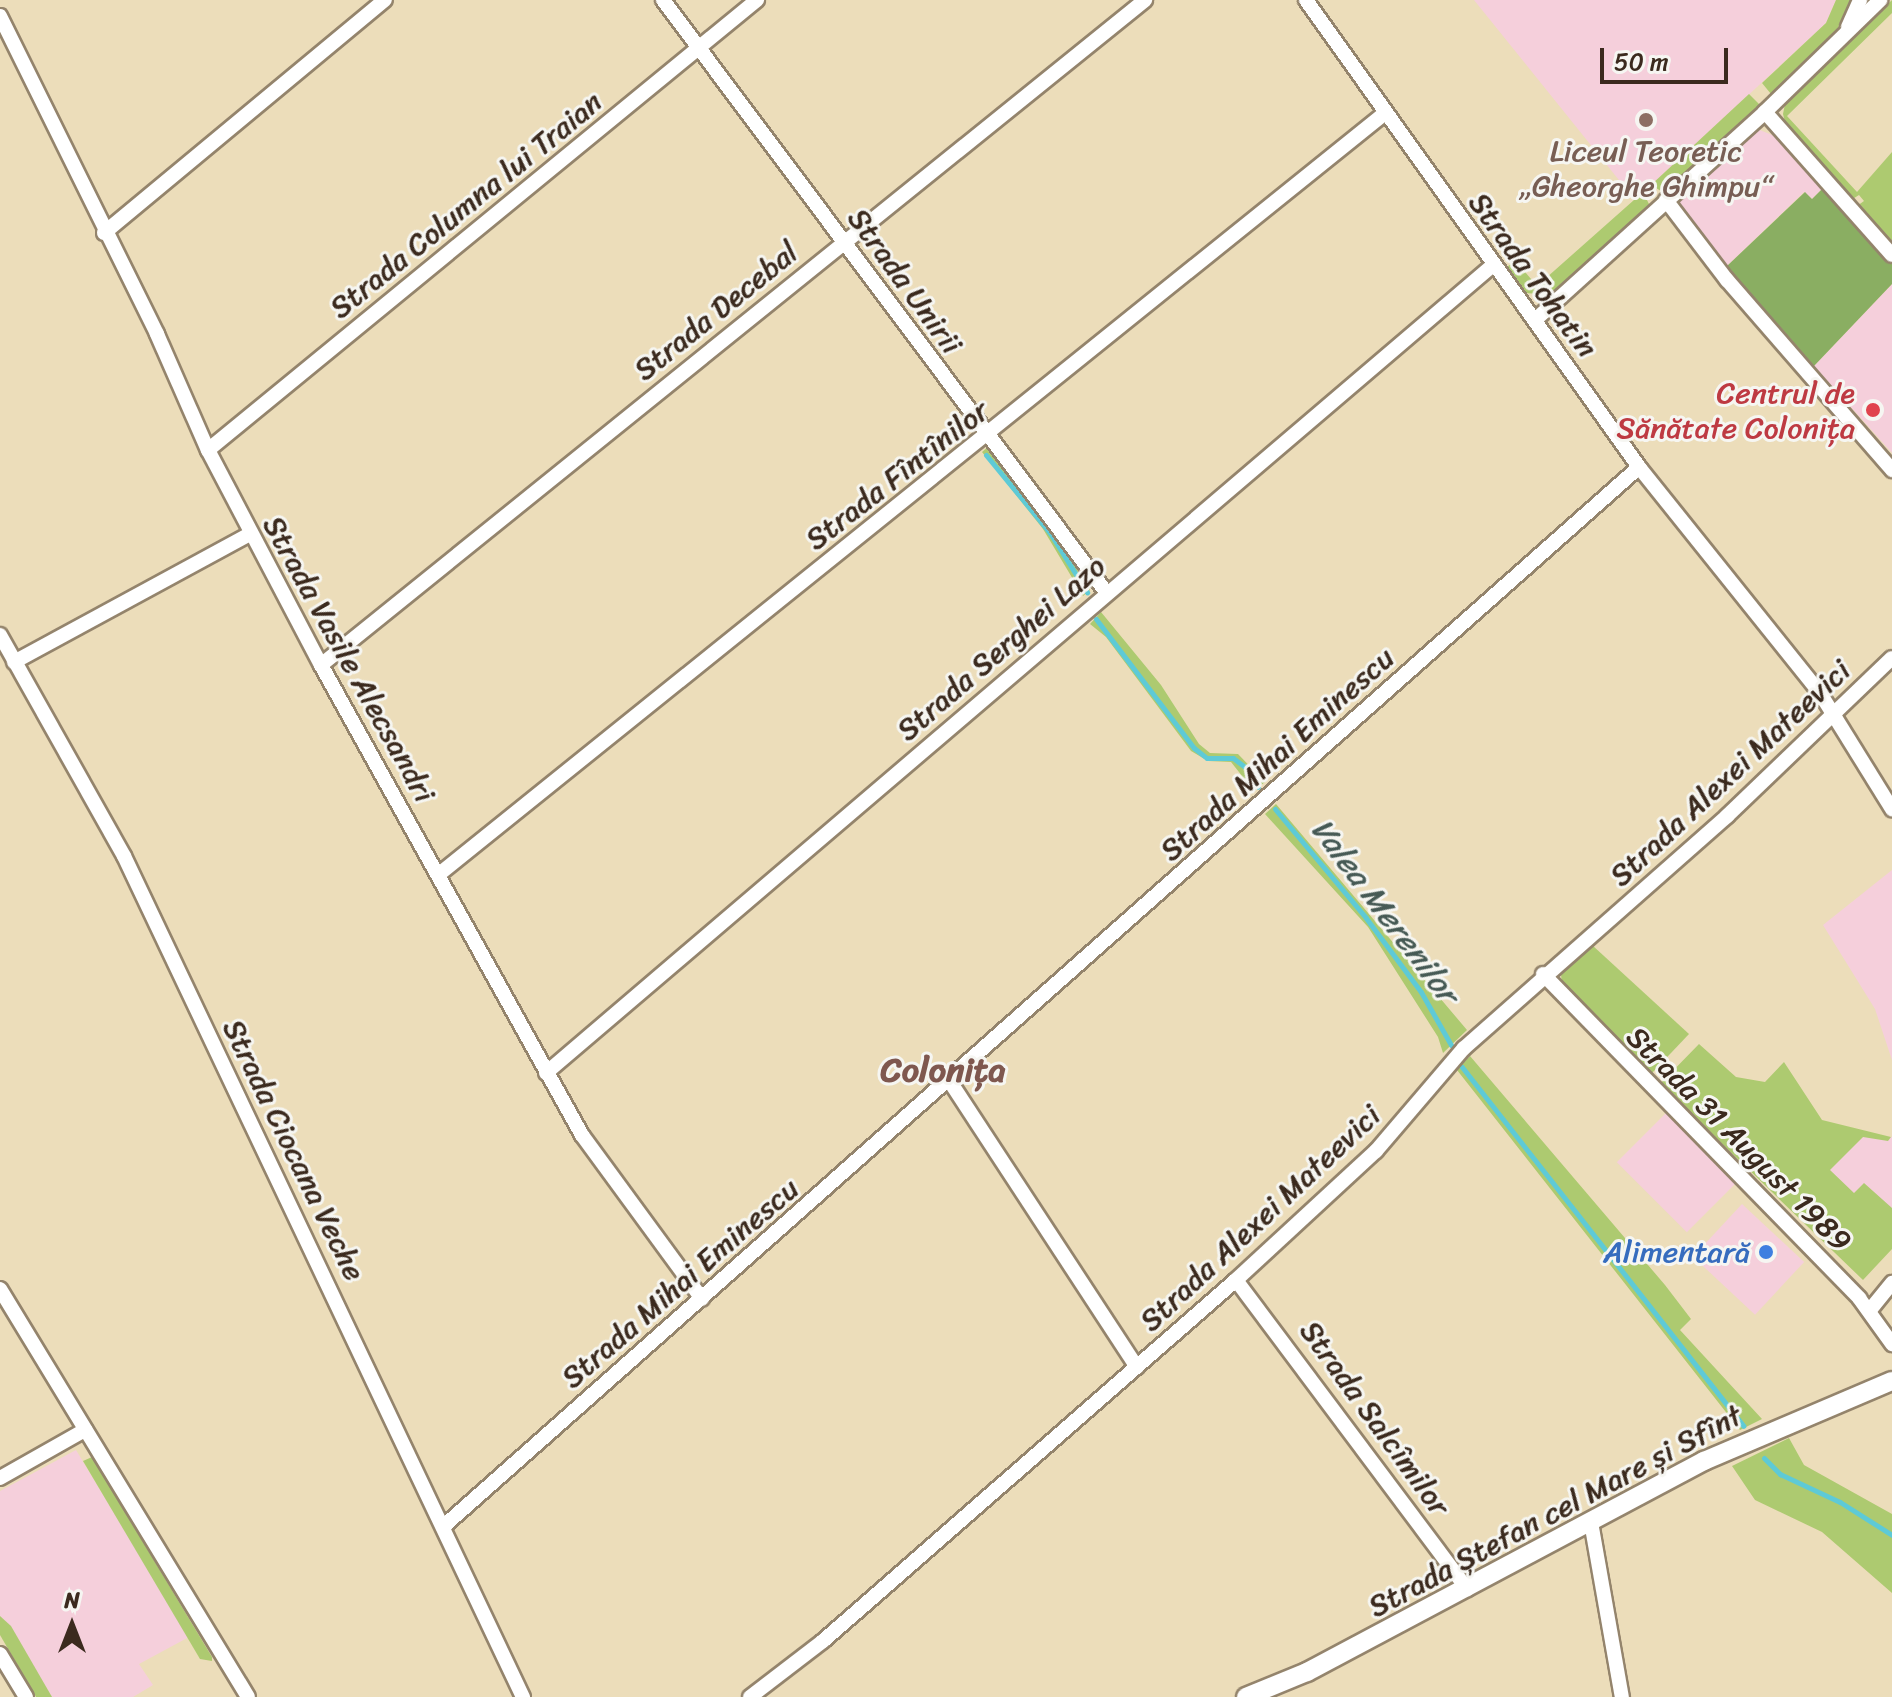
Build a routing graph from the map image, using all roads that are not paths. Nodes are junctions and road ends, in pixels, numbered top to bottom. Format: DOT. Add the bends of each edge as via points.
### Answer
graph roads {
  1 [pos="385,0"];
  2 [pos="663,0"];
  3 [pos="757,0"];
  4 [pos="1145,0"];
  5 [pos="1306,0"];
  6 [pos="1860,0"];
  7 [pos="1880,0"];
  8 [pos="0,16"];
  9 [pos="1845,35"];
  10 [pos="698,47"];
  11 [pos="1765,112"];
  12 [pos="1385,113"];
  13 [pos="1666,200"];
  14 [pos="104,233"];
  15 [pos="844,241"];
  16 [pos="1892,255"];
  17 [pos="1492,266"];
  18 [pos="1535,320"];
  19 [pos="987,437"];
  20 [pos="208,450"];
  21 [pos="1639,467"];
  22 [pos="1892,470"];
  23 [pos="250,534"];
  24 [pos="1106,592"];
  25 [pos="0,635"];
  26 [pos="1892,658"];
  27 [pos="14,662"];
  28 [pos="321,665"];
  29 [pos="1834,716"];
  30 [pos="1892,809"];
  31 [pos="438,875"];
  32 [pos="1543,974"];
  33 [pos="546,1073"];
  34 [pos="949,1080"];
  35 [pos="1236,1280"];
  36 [pos="1892,1283"];
  37 [pos="0,1289"];
  38 [pos="702,1299"];
  39 [pos="1870,1310"];
  40 [pos="1892,1344"];
  41 [pos="1137,1367"];
  42 [pos="1892,1381"];
  43 [pos="85,1430"];
  44 [pos="0,1460"];
  45 [pos="4,1476"];
  46 [pos="1591,1522"];
  47 [pos="445,1525"];
  48 [pos="1467,1589"];
  49 [pos="0,1654"];
  50 [pos="26,1697"];
  51 [pos="248,1697"];
  52 [pos="523,1697"];
  53 [pos="750,1697"];
  54 [pos="1246,1697"];
  55 [pos="1622,1697"];
  1 -- 14 [label="street"];
  2 -- 10 [label="street, Strada Unirii"];
  3 -- 10 [label="street, Strada Columna lui Traian"];
  4 -- 15 [label="street, Strada Decebal"];
  5 -- 12 [label="street, Strada Tohatin"];
  6 -- 9 [label="street"];
  7 -- 9 [label="street"];
  8 -- 14 [label="street, Strada Vasile Alecsandri"];
  9 -- 11 [label="street"];
  10 -- 15 [label="street, Strada Unirii"];
  10 -- 20 [label="street, Strada Columna lui Traian"];
  11 -- 13 [label="street"];
  11 -- 16 [label="street"];
  12 -- 17 [label="street, Strada Tohatin"];
  12 -- 19 [label="street, Strada Fîntînilor"];
  13 -- 18 [label="street"];
  13 -- 22 [label="street" via="1727,280"];
  14 -- 20 [label="street, Strada Vasile Alecsandri" via="157,334"];
  15 -- 19 [label="street, Strada Unirii"];
  15 -- 28 [label="street, Strada Decebal"];
  17 -- 18 [label="street, Strada Tohatin"];
  17 -- 24 [label="street, Strada Serghei Lazo"];
  18 -- 21 [label="street, Strada Tohatin"];
  19 -- 24 [label="street, Strada Unirii"];
  19 -- 31 [label="street, Strada Fîntînilor"];
  20 -- 23 [label="street, Strada Vasile Alecsandri"];
  21 -- 29 [label="street, Strada Tohatin"];
  21 -- 34 [label="street, Strada Mihai Eminescu"];
  23 -- 27 [label="street"];
  23 -- 28 [label="street, Strada Vasile Alecsandri"];
  24 -- 33 [label="street, Strada Serghei Lazo"];
  25 -- 27 [label="street, Strada Ciocana Veche"];
  26 -- 29 [label="street, Strada Alexei Mateevici"];
  27 -- 47 [label="street, Strada Ciocana Veche" via="124,856"];
  28 -- 31 [label="street, Strada Vasile Alecsandri"];
  29 -- 30 [label="street, Strada Tohatin"];
  29 -- 32 [label="street, Strada Alexei Mateevici" via="1661,875"];
  31 -- 33 [label="street, Strada Vasile Alecsandri"];
  32 -- 35 [label="street, Strada Alexei Mateevici" via="1464,1048 1376,1151"];
  32 -- 39 [label="street, Strada 31 August 1989"];
  33 -- 38 [label="street, Strada Vasile Alecsandri" via="582,1135"];
  34 -- 38 [label="street, Strada Mihai Eminescu"];
  34 -- 41 [label="street"];
  35 -- 41 [label="street, Strada Alexei Mateevici"];
  35 -- 48 [label="street, Strada Salcîmilor"];
  36 -- 39 [label="street"];
  37 -- 43 [label="street"];
  38 -- 47 [label="street, Strada Mihai Eminescu"];
  39 -- 40 [label="street, Strada 31 August 1989"];
  41 -- 53 [label="street, Strada Alexei Mateevici" via="823,1641"];
  42 -- 46 [label="street, Strada Ștefan cel Mare și Sfînt" via="1740,1445"];
  43 -- 45 [label="street"];
  43 -- 51 [label="street"];
  44 -- 45 [label="street"];
  46 -- 48 [label="street, Strada Ștefan cel Mare și Sfînt"];
  46 -- 55 [label="street"];
  47 -- 52 [label="street, Strada Ciocana Veche"];
  48 -- 54 [label="street, Strada Ștefan cel Mare și Sfînt"];
  49 -- 50 [label="street"];
}
